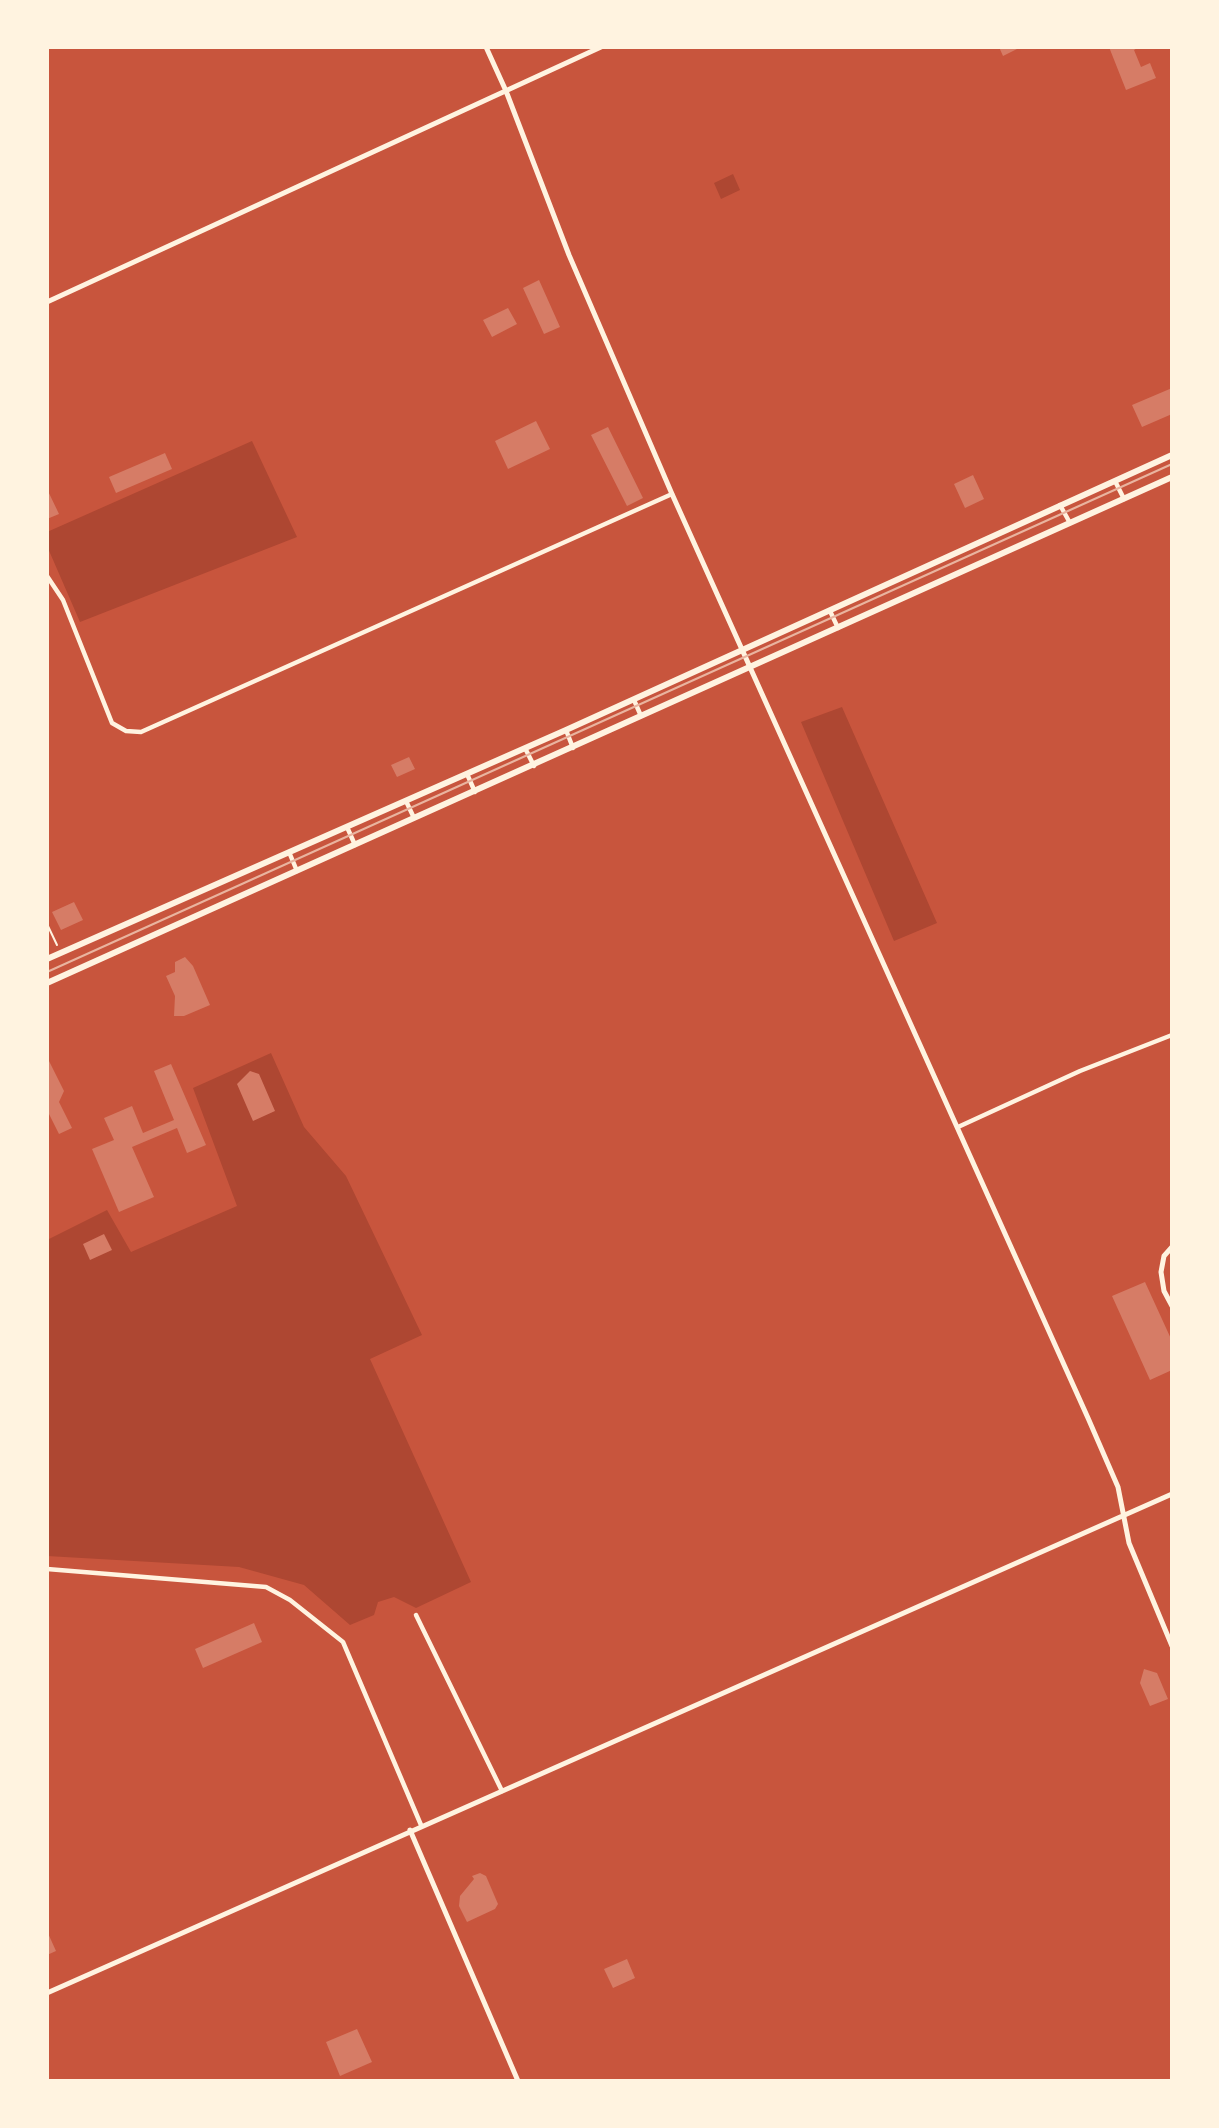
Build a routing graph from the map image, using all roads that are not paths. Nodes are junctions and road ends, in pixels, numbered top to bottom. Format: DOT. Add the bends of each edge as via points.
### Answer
graph roads {
  1 [pos="486,47"];
  2 [pos="601,47"];
  3 [pos="506,91"];
  4 [pos="47,302"];
  5 [pos="1172,455"];
  6 [pos="1172,477"];
  7 [pos="1115,480"];
  8 [pos="672,494"];
  9 [pos="1124,499"];
  10 [pos="1060,505"];
  11 [pos="1070,523"];
  12 [pos="47,576"];
  13 [pos="830,611"];
  14 [pos="838,628"];
  15 [pos="743,649"];
  16 [pos="751,668"];
  17 [pos="634,699"];
  18 [pos="642,716"];
  19 [pos="566,730"];
  20 [pos="526,748"];
  21 [pos="573,748"];
  22 [pos="534,766"];
  23 [pos="467,774"];
  24 [pos="475,792"];
  25 [pos="406,801"];
  26 [pos="414,819"];
  27 [pos="347,827"];
  28 [pos="355,846"];
  29 [pos="289,852"];
  30 [pos="297,872"];
  31 [pos="47,959"];
  32 [pos="47,983"];
  33 [pos="1172,1035"];
  34 [pos="958,1127"];
  35 [pos="1172,1247"];
  36 [pos="1172,1306"];
  37 [pos="1172,1494"];
  38 [pos="1124,1516"];
  39 [pos="47,1569"];
  40 [pos="416,1615"];
  41 [pos="1172,1646"];
  42 [pos="502,1791"];
  43 [pos="421,1825"];
  44 [pos="410,1830"];
  45 [pos="47,1993"];
  46 [pos="518,2081"];
  1 -- 3 [label="main road"];
  2 -- 3 [label="main road"];
  3 -- 4 [label="main road"];
  3 -- 8 [label="main road" via="569,255"];
  5 -- 7 [label="main road"];
  6 -- 9 [label="main road"];
  7 -- 9 [label="street"];
  7 -- 10 [label="main road"];
  8 -- 12 [label="street" via="141,732 112,723 63,600"];
  8 -- 15 [label="main road"];
  9 -- 11 [label="main road"];
  10 -- 11 [label="street"];
  10 -- 13 [label="main road"];
  11 -- 14 [label="main road"];
  13 -- 14 [label="street"];
  13 -- 15 [label="main road"];
  14 -- 16 [label="main road"];
  15 -- 16 [label="main road"];
  15 -- 17 [label="main road"];
  16 -- 18 [label="main road"];
  16 -- 34 [label="main road"];
  17 -- 18 [label="street"];
  17 -- 19 [label="main road"];
  18 -- 21 [label="main road"];
  19 -- 20 [label="main road"];
  19 -- 21 [label="street"];
  20 -- 22 [label="street"];
  20 -- 23 [label="main road"];
  21 -- 22 [label="main road"];
  22 -- 24 [label="main road"];
  23 -- 24 [label="street"];
  23 -- 25 [label="main road"];
  24 -- 26 [label="main road"];
  25 -- 26 [label="street"];
  25 -- 27 [label="main road"];
  26 -- 28 [label="main road"];
  27 -- 28 [label="street"];
  27 -- 29 [label="main road"];
  28 -- 30 [label="main road"];
  29 -- 30 [label="street"];
  29 -- 31 [label="main road"];
  30 -- 32 [label="main road"];
  33 -- 34 [label="street"];
  34 -- 38 [label="main road" via="1118,1487"];
  35 -- 36 [label="main road" via="1164,1256 1162,1283"];
  37 -- 38 [label="main road"];
  38 -- 41 [label="main road" via="1129,1544"];
  38 -- 42 [label="main road"];
  39 -- 43 [label="street" via="267,1587 290,1600 343,1642"];
  40 -- 42 [label="street"];
  42 -- 43 [label="main road"];
  43 -- 44 [label="main road"];
  44 -- 45 [label="main road"];
  44 -- 46 [label="main road"];
}
